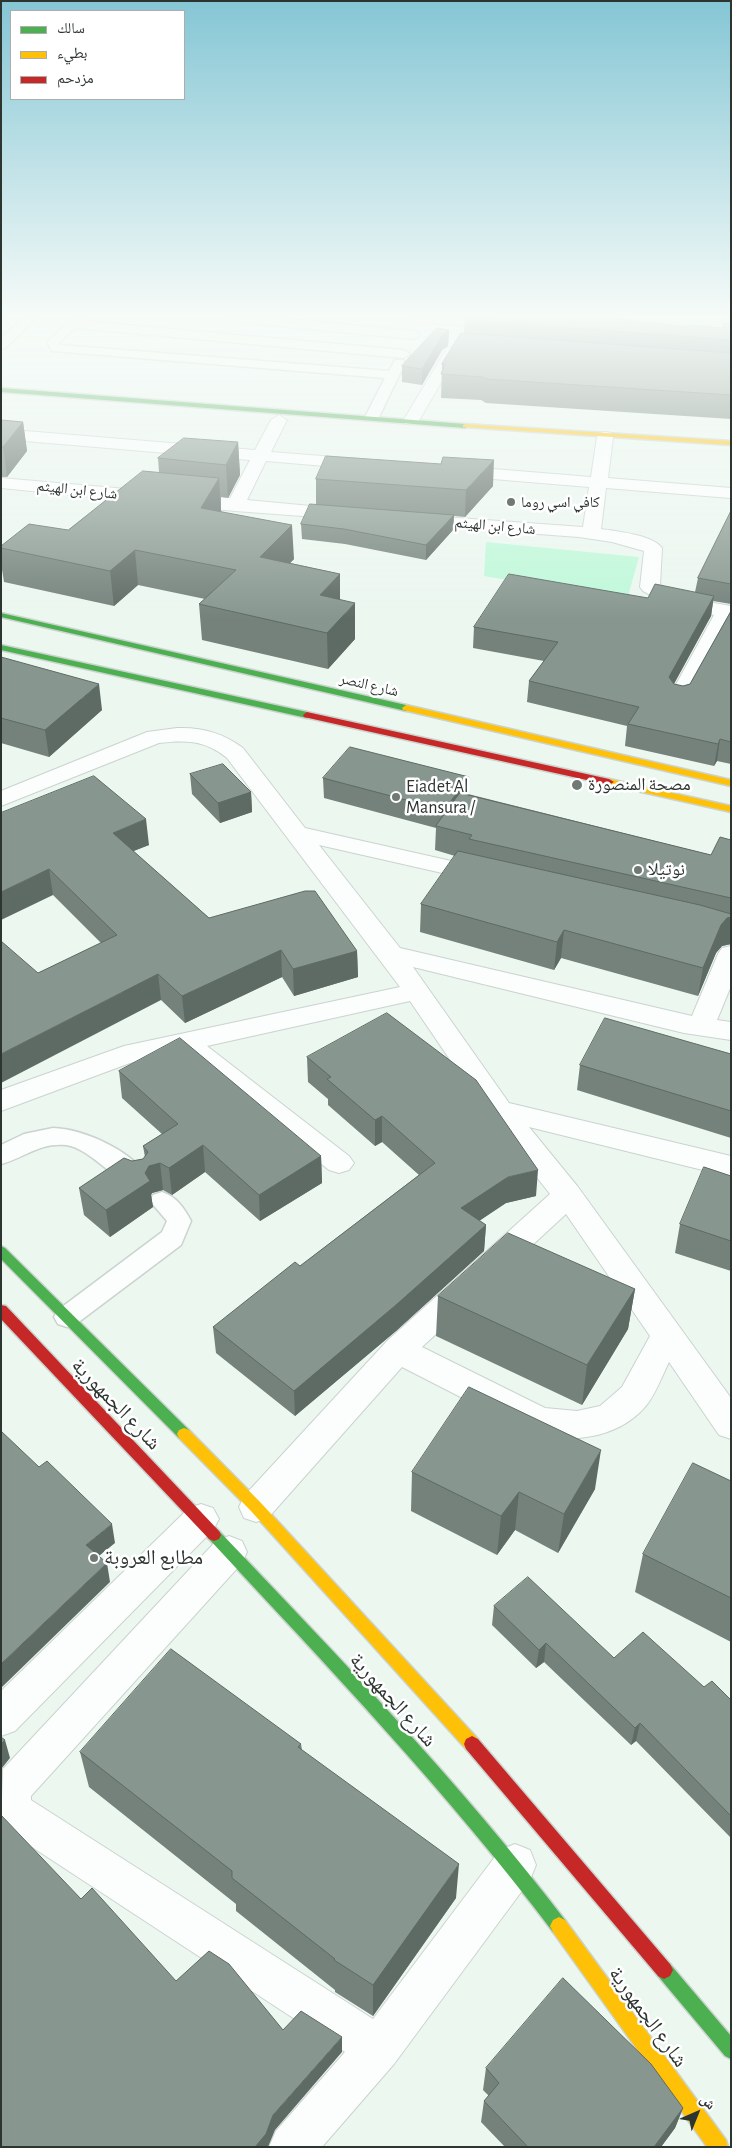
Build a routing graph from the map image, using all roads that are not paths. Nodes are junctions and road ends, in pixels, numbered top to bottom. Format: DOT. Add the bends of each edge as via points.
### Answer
graph roads {
  1 [pos="250,418"];
  2 [pos="388,418"];
  3 [pos="279,420"];
  4 [pos="411,420"];
  5 [pos="1,434"];
  6 [pos="604,441"];
  7 [pos="731,444"];
  8 [pos="663,451"];
  9 [pos="260,457"];
  10 [pos="377,465"];
  11 [pos="444,470"];
  12 [pos="600,482"];
  13 [pos="1,483"];
  14 [pos="730,493"];
  15 [pos="235,506"];
  16 [pos="363,516"];
  17 [pos="403,519"];
  18 [pos="591,534"];
  19 [pos="728,612"];
  20 [pos="1,615"];
  21 [pos="1,647"];
  22 [pos="1,657"];
  23 [pos="84,665"];
  24 [pos="679,699"];
  25 [pos="731,783"];
  26 [pos="1,799"];
  27 [pos="731,809"];
  28 [pos="298,833"];
  29 [pos="500,879"];
  30 [pos="730,940"];
  31 [pos="390,954"];
  32 [pos="415,992"];
  33 [pos="701,1027"];
  34 [pos="731,1031"];
  35 [pos="185,1043"];
  36 [pos="1,1101"];
  37 [pos="499,1110"];
  38 [pos="1,1156"];
  39 [pos="339,1162"];
  40 [pos="731,1167"];
  41 [pos="137,1179"];
  42 [pos="568,1195"];
  43 [pos="162,1202"];
  44 [pos="1,1252"];
  45 [pos="1,1310"];
  46 [pos="67,1317"];
  47 [pos="666,1337"];
  48 [pos="398,1350"];
  49 [pos="731,1425"];
  50 [pos="256,1507"];
  51 [pos="201,1519"];
  52 [pos="229,1552"];
  53 [pos="1,1718"];
  54 [pos="515,1865"];
  55 [pos="378,2048"];
  56 [pos="731,2050"];
  57 [pos="292,2147"];
  58 [pos="719,2147"];
  1 -- 3 [label="main road"];
  2 -- 4 [label="main road"];
  3 -- 6 [label="main road"];
  3 -- 9 [label="street"];
  4 -- 6 [label="main road"];
  5 -- 9 [label="street"];
  6 -- 7 [label="main road"];
  6 -- 8 [label="main road"];
  6 -- 12 [label="street"];
  9 -- 10 [label="street"];
  9 -- 15 [label="street"];
  11 -- 12 [label="street"];
  12 -- 14 [label="street"];
  12 -- 18 [label="street"];
  13 -- 15 [label="street, شارع ابن الهيثم"];
  15 -- 16 [label="street, شارع ابن الهيثم"];
  17 -- 18 [label="street, شارع ابن الهيثم"];
  18 -- 19 [label="street, شارع ابن الهيثم" via="648,544 654,553 650,587 659,595"];
  19 -- 24 [label="street"];
  20 -- 25 [label="main road, شارع النصر"];
  21 -- 23 [label="main road"];
  22 -- 23 [label="main road"];
  23 -- 27 [label="main road"];
  26 -- 28 [label="street" via="155,737 205,735 222,741 234,753"];
  28 -- 29 [label="street"];
  28 -- 31 [label="street"];
  30 -- 33 [label="street"];
  31 -- 32 [label="street"];
  31 -- 33 [label="street"];
  32 -- 35 [label="street"];
  32 -- 37 [label="street"];
  33 -- 34 [label="street"];
  35 -- 36 [label="street" via="124,1055"];
  35 -- 39 [label="street"];
  37 -- 40 [label="street"];
  37 -- 42 [label="street"];
  38 -- 41 [label="lane" via="36,1139 70,1135 95,1146"];
  42 -- 47 [label="street"];
  42 -- 48 [label="street"];
  43 -- 46 [label="lane" via="179,1221 172,1238"];
  44 -- 46 [label="main road, شارع الجمهورية"];
  45 -- 51 [label="main road, شارع الجمهورية"];
  46 -- 50 [label="main road, شارع الجمهورية"];
  47 -- 48 [label="street" via="634,1397 610,1417 577,1425 541,1422"];
  47 -- 49 [label="street"];
  48 -- 50 [label="street"];
  50 -- 56 [label="main road, شارع الجمهورية" via="473,1745"];
  51 -- 52 [label="main road, شارع الجمهورية"];
  51 -- 53 [label="street"];
  52 -- 54 [label="main road, شارع الجمهورية" via="380,1711"];
  52 -- 55 [label="street" via="17,1783 10,1800 17,1814"];
  54 -- 55 [label="street"];
  54 -- 58 [label="main road, شارع الجمهورية"];
  55 -- 57 [label="street"];
}
